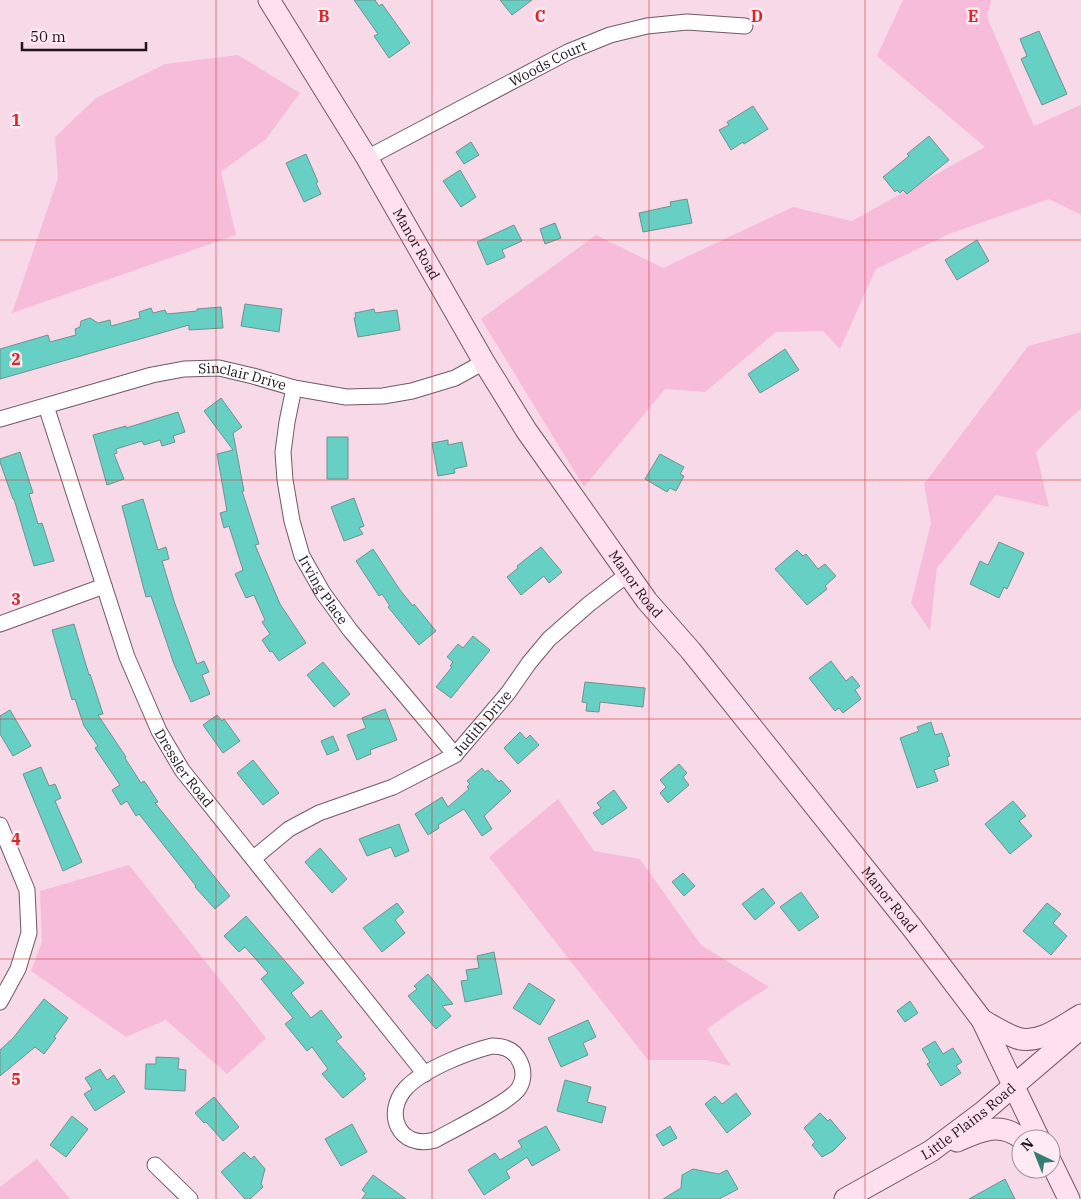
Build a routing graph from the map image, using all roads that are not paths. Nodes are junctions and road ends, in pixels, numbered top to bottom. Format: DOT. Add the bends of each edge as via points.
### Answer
graph roads {
  1 [pos="269,0"];
  2 [pos="745,26"];
  3 [pos="367,158"];
  4 [pos="484,362"];
  5 [pos="294,388"];
  6 [pos="46,406"];
  7 [pos="0,419"];
  8 [pos="628,574"];
  9 [pos="104,586"];
  10 [pos="0,624"];
  11 [pos="455,755"];
  12 [pos="0,826"];
  13 [pos="254,858"];
  14 [pos="0,1002"];
  15 [pos="1081,1015"];
  16 [pos="982,1020"];
  17 [pos="1081,1028"];
  18 [pos="425,1074"];
  19 [pos="1014,1084"];
  20 [pos="1034,1129"];
  21 [pos="1011,1133"];
  22 [pos="931,1151"];
  23 [pos="155,1165"];
  24 [pos="1059,1179"];
  25 [pos="190,1199"];
  26 [pos="845,1199"];
  27 [pos="1069,1199"];
  1 -- 3 [label="street, Manor Road"];
  2 -- 3 [label="street, Woods Court" via="687,22 647,26 610,35 568,52"];
  3 -- 4 [label="street, Manor Road"];
  4 -- 5 [label="street, Sinclair Drive" via="455,378 383,396 346,397"];
  4 -- 8 [label="street, Manor Road" via="526,430"];
  5 -- 6 [label="street, Sinclair Drive" via="219,368 184,369"];
  5 -- 11 [label="street, Irving Place" via="283,452 292,521 302,556 323,593 350,630"];
  6 -- 7 [label="street, Sinclair Drive"];
  6 -- 9 [label="street, Dressler Road"];
  8 -- 11 [label="street, Judith Drive" via="548,639 508,693"];
  8 -- 16 [label="street, Manor Road" via="913,929"];
  9 -- 10 [label="street"];
  9 -- 13 [label="street, Dressler Road" via="127,658 159,731 182,770"];
  11 -- 13 [label="street, Judith Drive" via="393,787 319,813 289,829"];
  12 -- 14 [label="street" via="27,890 29,933 18,970"];
  13 -- 18 [label="street, Dressler Road"];
  15 -- 16 [label="street" via="1046,1036 1030,1040 1017,1038"];
  16 -- 19 [label="street, Manor Road"];
  17 -- 19 [label="street, Little Plains Road"];
  18 -- 18 [label="street" via="470,1052 492,1046 512,1051 523,1068 519,1089 507,1100 434,1140 416,1142 399,1130 395,1119 396,1107 400,1095"];
  19 -- 20 [label="street, Manor Road"];
  19 -- 22 [label="street, Little Plains Road"];
  21 -- 22 [label="street" via="994,1128 982,1130"];
  22 -- 26 [label="street, Little Plains Road"];
  23 -- 25 [label="street"];
  24 -- 27 [label="street"];
}
